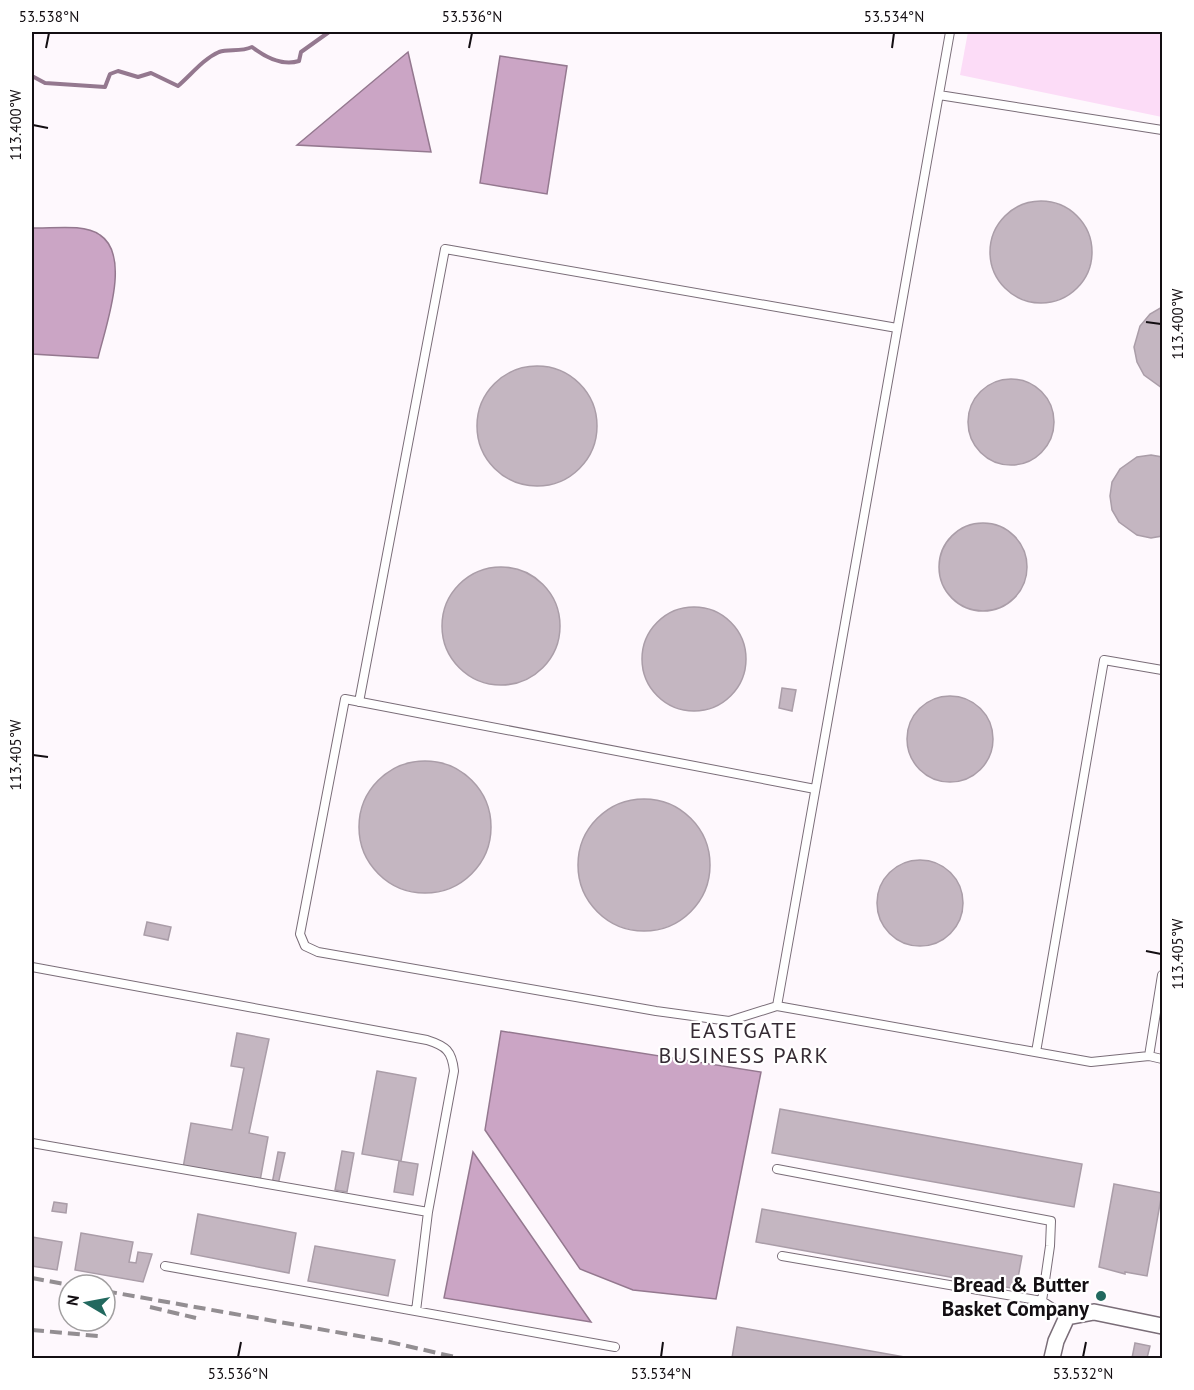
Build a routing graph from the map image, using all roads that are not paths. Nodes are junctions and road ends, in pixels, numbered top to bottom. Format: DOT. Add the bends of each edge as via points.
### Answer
graph roads {
  1 [pos="950,32"];
  2 [pos="939,95"];
  3 [pos="1162,130"];
  4 [pos="897,328"];
  5 [pos="1162,669"];
  6 [pos="359,702"];
  7 [pos="815,789"];
  8 [pos="32,967"];
  9 [pos="1162,975"];
  10 [pos="777,1006"];
  11 [pos="1036,1052"];
  12 [pos="1149,1056"];
  13 [pos="1162,1059"];
  14 [pos="32,1143"];
  15 [pos="777,1169"];
  16 [pos="428,1212"];
  17 [pos="782,1256"];
  18 [pos="165,1266"];
  19 [pos="1042,1301"];
  20 [pos="416,1311"];
  21 [pos="1067,1317"];
  22 [pos="1162,1326"];
  23 [pos="615,1347"];
  24 [pos="1052,1359"];
  1 -- 2 [label="lane"];
  2 -- 3 [label="lane"];
  2 -- 4 [label="lane"];
  4 -- 6 [label="lane" via="446,249"];
  4 -- 7 [label="lane"];
  5 -- 11 [label="lane" via="1104,660"];
  6 -- 7 [label="lane"];
  6 -- 10 [label="lane" via="345,699 302,918 300,934 305,946 318,952 729,1021"];
  7 -- 10 [label="lane"];
  8 -- 16 [label="lane" via="445,1046 453,1057 454,1071"];
  9 -- 12 [label="lane"];
  10 -- 11 [label="lane"];
  11 -- 12 [label="lane" via="1090,1062"];
  12 -- 13 [label="lane"];
  14 -- 16 [label="lane"];
  15 -- 19 [label="lane" via="1051,1221"];
  16 -- 20 [label="lane"];
  17 -- 19 [label="lane"];
  18 -- 20 [label="lane"];
  19 -- 21 [label="lane"];
  20 -- 23 [label="lane"];
  21 -- 22 [label="street" via="1094,1312"];
  21 -- 24 [label="street"];
}
